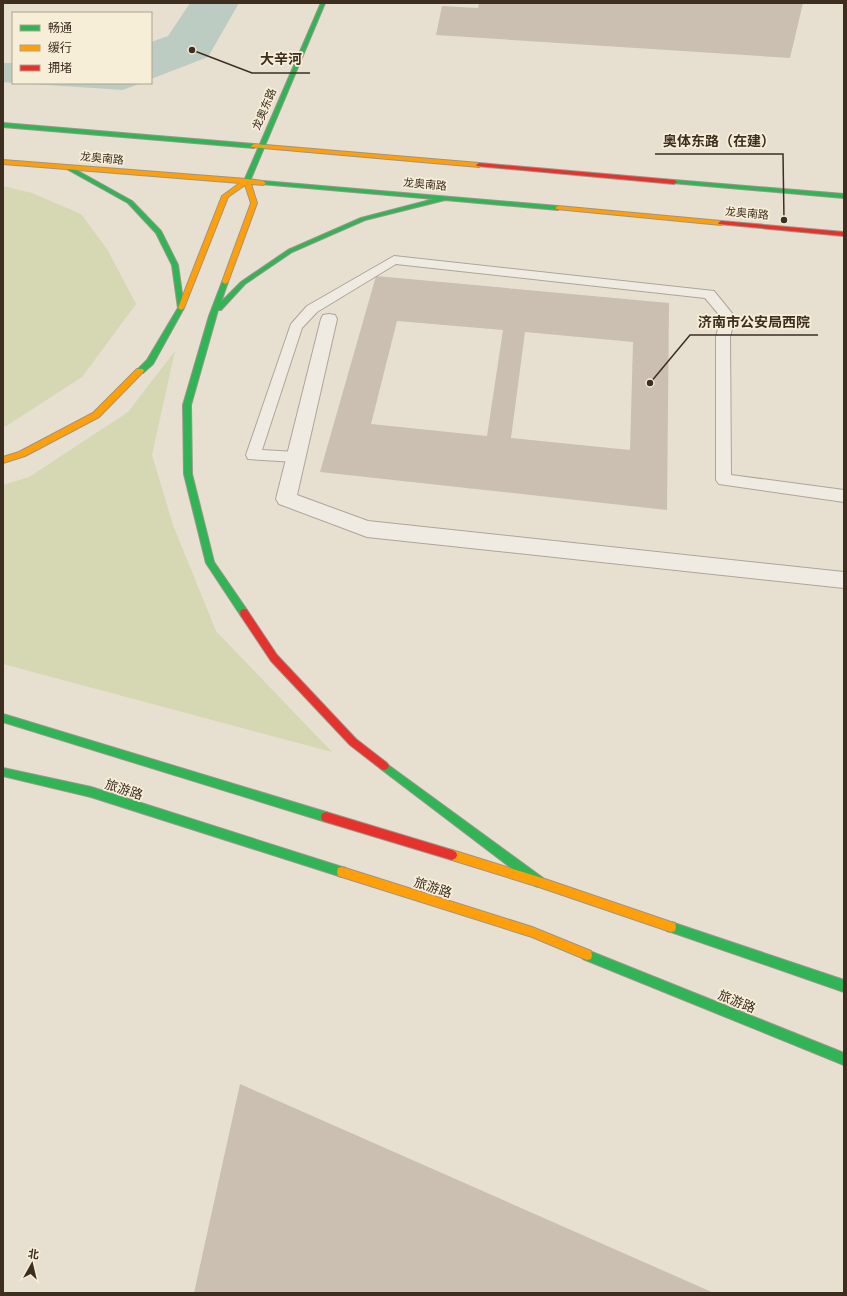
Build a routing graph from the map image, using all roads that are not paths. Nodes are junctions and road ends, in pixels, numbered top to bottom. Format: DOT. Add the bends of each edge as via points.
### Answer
graph roads {
  1 [pos="323,3"];
  2 [pos="3,125"];
  3 [pos="261,147"];
  4 [pos="3,162"];
  5 [pos="67,167"];
  6 [pos="247,181"];
  7 [pos="844,196"];
  8 [pos="447,198"];
  9 [pos="844,234"];
  10 [pos="180,308"];
  11 [pos="212,316"];
  12 [pos="329,319"];
  13 [pos="296,457"];
  14 [pos="3,460"];
  15 [pos="844,496"];
  16 [pos="844,580"];
  17 [pos="3,718"];
  18 [pos="3,772"];
  19 [pos="539,882"];
  20 [pos="844,986"];
  21 [pos="844,1059"];
  1 -- 3 [label="main road, 龙奥东路"];
  2 -- 3 [label="main road, 龙奥南路"];
  3 -- 6 [label="main road, 龙奥东路"];
  3 -- 7 [label="main road, 龙奥南路"];
  4 -- 5 [label="main road, 龙奥南路"];
  5 -- 6 [label="main road, 龙奥南路"];
  5 -- 10 [label="main road" via="130,202 159,232 175,265"];
  6 -- 8 [label="main road, 龙奥南路"];
  6 -- 10 [label="main road" via="225,196"];
  6 -- 11 [label="main road" via="254,203"];
  8 -- 9 [label="main road, 龙奥南路"];
  8 -- 11 [label="main road" via="363,219 290,251 243,283"];
  10 -- 14 [label="main road" via="150,362 96,415 22,454"];
  11 -- 19 [label="main road" via="187,405 188,474 210,563 274,658 353,742"];
  12 -- 13 [label="street"];
  13 -- 15 [label="lane" via="253,455 296,327 312,309 394,260 709,294 728,316 723,337 724,480"];
  13 -- 16 [label="street" via="286,499 367,529"];
  17 -- 19 [label="main road"];
  18 -- 21 [label="main road, 旅游路" via="91,792 532,932"];
  19 -- 20 [label="main road"];
}
